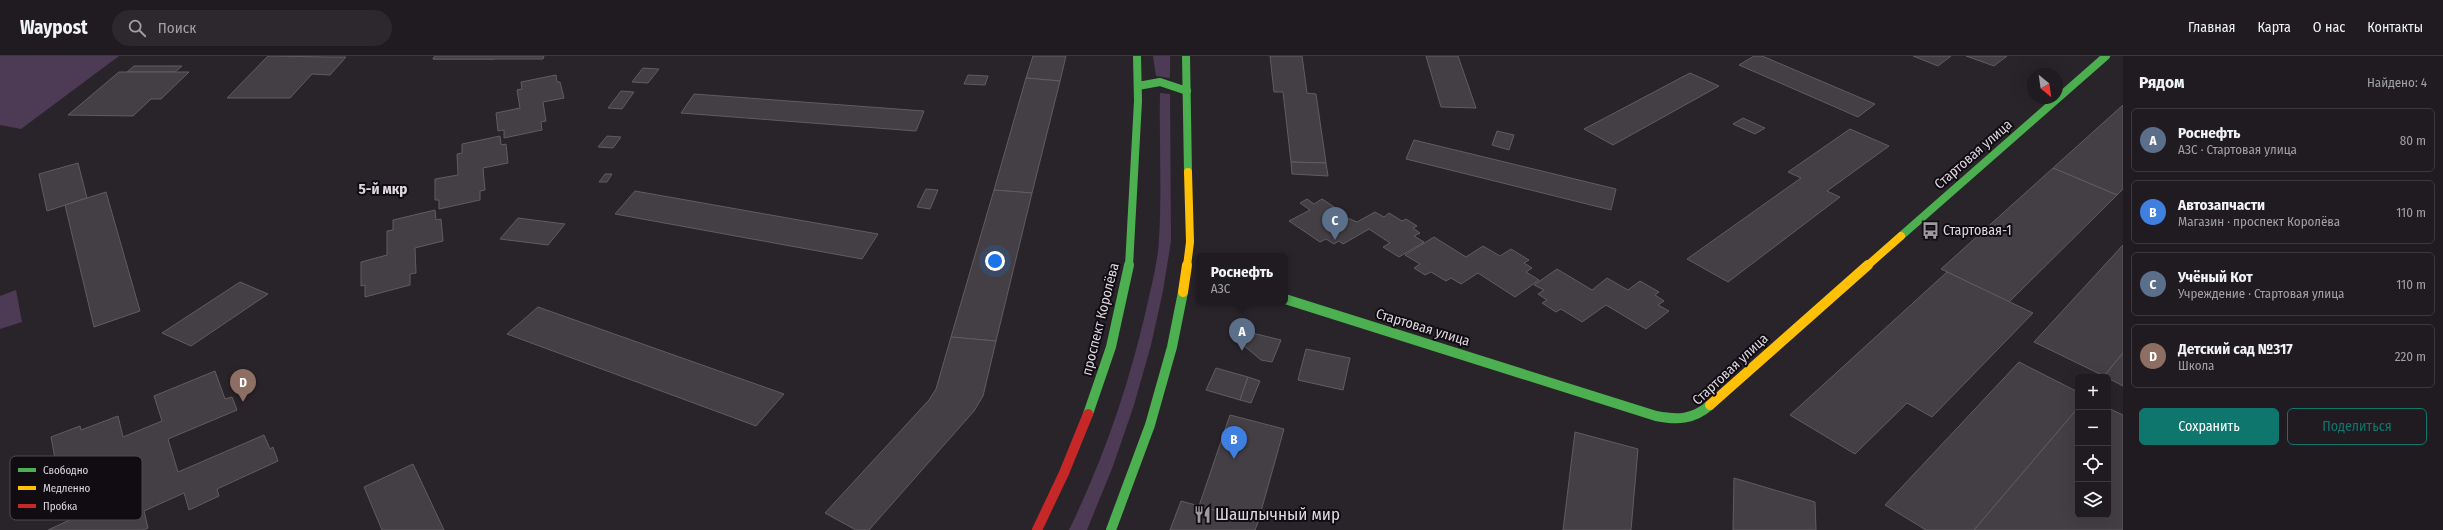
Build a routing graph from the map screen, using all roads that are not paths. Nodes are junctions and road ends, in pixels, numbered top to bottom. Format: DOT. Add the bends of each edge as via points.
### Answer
graph roads {
  1 [pos="1137,56"];
  2 [pos="1186,56"];
  3 [pos="2106,56"];
  4 [pos="1138,86"];
  5 [pos="1187,91"];
  6 [pos="1288,299"];
  7 [pos="1037,530"];
  8 [pos="1111,530"];
  1 -- 4 [label="main road, проспект Королёва"];
  2 -- 5 [label="main road"];
  3 -- 6 [label="main road, Стартовая улица" via="1721,394 1698,418 1681,421 1656,416"];
  4 -- 5 [label="main road" via="1160,82"];
  4 -- 7 [label="main road, проспект Королёва" via="1133,236 1126,286 1112,340 1092,399 1069,460"];
  5 -- 8 [label="main road" via="1190,274 1150,425"];
}
